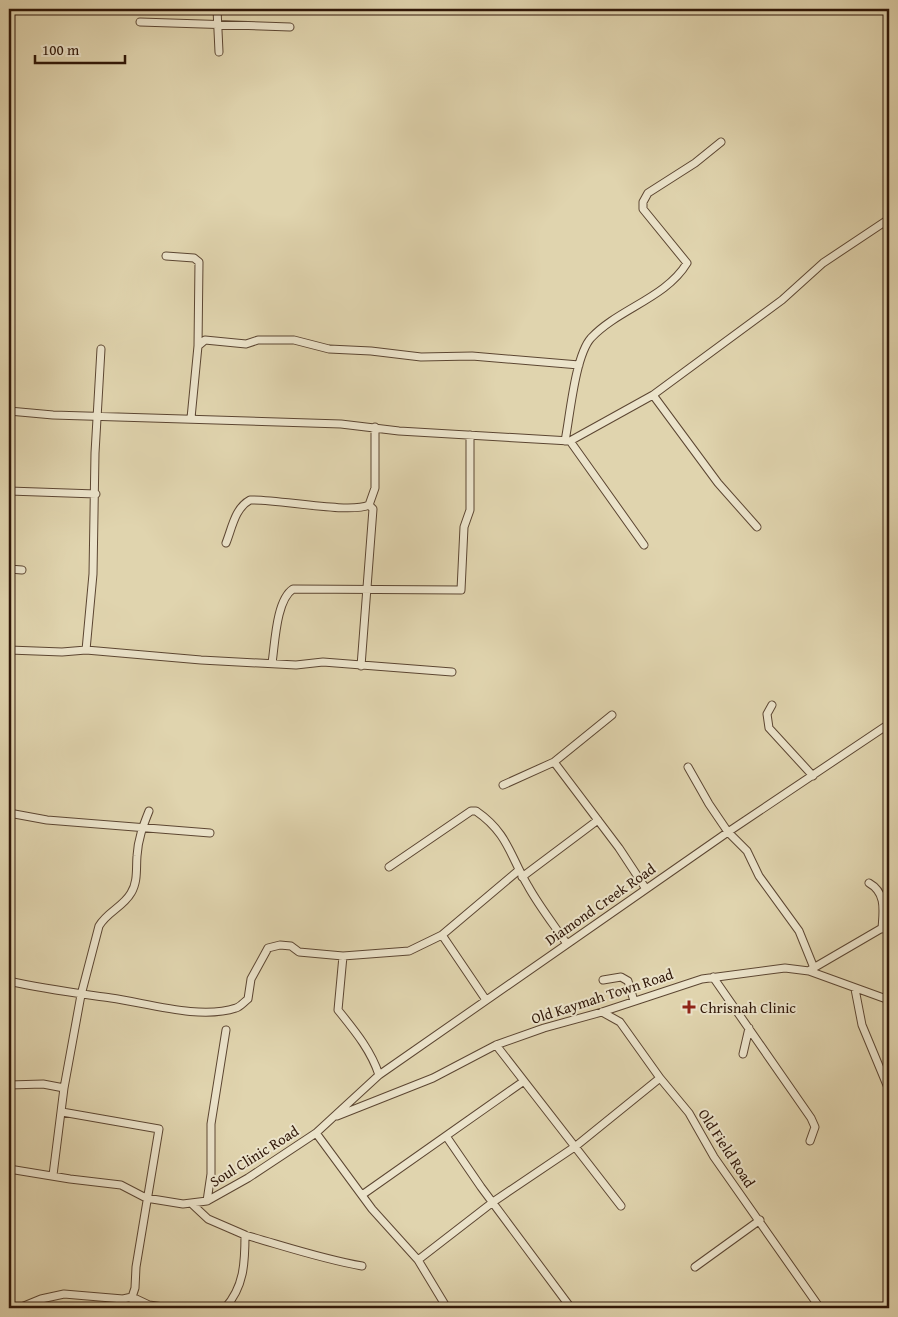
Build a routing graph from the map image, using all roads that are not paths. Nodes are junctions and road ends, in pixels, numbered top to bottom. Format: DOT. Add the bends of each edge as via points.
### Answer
graph roads {
  1 [pos="217,9"];
  2 [pos="140,22"];
  3 [pos="217,25"];
  4 [pos="290,26"];
  5 [pos="219,52"];
  6 [pos="720,142"];
  7 [pos="889,219"];
  8 [pos="166,256"];
  9 [pos="198,346"];
  10 [pos="102,349"];
  11 [pos="579,365"];
  12 [pos="653,395"];
  13 [pos="9,411"];
  14 [pos="97,416"];
  15 [pos="191,418"];
  16 [pos="375,427"];
  17 [pos="470,435"];
  18 [pos="568,441"];
  19 [pos="9,491"];
  20 [pos="96,494"];
  21 [pos="369,504"];
  22 [pos="757,527"];
  23 [pos="226,543"];
  24 [pos="644,545"];
  25 [pos="9,569"];
  26 [pos="22,570"];
  27 [pos="368,588"];
  28 [pos="9,650"];
  29 [pos="86,650"];
  30 [pos="272,663"];
  31 [pos="362,666"];
  32 [pos="452,672"];
  33 [pos="772,706"];
  34 [pos="612,715"];
  35 [pos="889,724"];
  36 [pos="554,762"];
  37 [pos="688,767"];
  38 [pos="814,776"];
  39 [pos="502,785"];
  40 [pos="149,811"];
  41 [pos="9,813"];
  42 [pos="598,820"];
  43 [pos="142,828"];
  44 [pos="728,832"];
  45 [pos="210,833"];
  46 [pos="389,867"];
  47 [pos="521,874"];
  48 [pos="869,883"];
  49 [pos="646,889"];
  50 [pos="889,924"];
  51 [pos="882,929"];
  52 [pos="442,935"];
  53 [pos="566,944"];
  54 [pos="343,956"];
  55 [pos="812,969"];
  56 [pos="714,977"];
  57 [pos="604,980"];
  58 [pos="9,981"];
  59 [pos="855,989"];
  60 [pos="81,994"];
  61 [pos="486,1000"];
  62 [pos="889,1000"];
  63 [pos="634,1001"];
  64 [pos="602,1012"];
  65 [pos="749,1028"];
  66 [pos="226,1030"];
  67 [pos="496,1045"];
  68 [pos="743,1054"];
  69 [pos="379,1075"];
  70 [pos="886,1075"];
  71 [pos="660,1078"];
  72 [pos="524,1081"];
  73 [pos="9,1085"];
  74 [pos="64,1088"];
  75 [pos="889,1090"];
  76 [pos="62,1112"];
  77 [pos="334,1117"];
  78 [pos="316,1133"];
  79 [pos="446,1136"];
  80 [pos="810,1141"];
  81 [pos="576,1146"];
  82 [pos="9,1169"];
  83 [pos="53,1175"];
  84 [pos="362,1195"];
  85 [pos="146,1198"];
  86 [pos="207,1201"];
  87 [pos="493,1202"];
  88 [pos="192,1204"];
  89 [pos="621,1206"];
  90 [pos="760,1220"];
  91 [pos="245,1235"];
  92 [pos="418,1260"];
  93 [pos="362,1266"];
  94 [pos="695,1267"];
  95 [pos="132,1297"];
  96 [pos="24,1306"];
  97 [pos="135,1308"];
  98 [pos="171,1308"];
  99 [pos="225,1308"];
  100 [pos="447,1308"];
  101 [pos="571,1308"];
  102 [pos="820,1308"];
  1 -- 3 [label="street"];
  2 -- 3 [label="street"];
  3 -- 4 [label="street"];
  3 -- 5 [label="street"];
  6 -- 11 [label="street" via="695,164 648,193 643,202 643,209 687,263 664,286 591,339"];
  7 -- 12 [label="street" via="823,263 782,300"];
  8 -- 9 [label="street" via="194,258 199,262"];
  9 -- 11 [label="street" via="205,340 246,344 258,340 294,340 329,350 421,357 472,356"];
  9 -- 15 [label="street"];
  10 -- 14 [label="street"];
  11 -- 18 [label="street"];
  12 -- 18 [label="street"];
  12 -- 22 [label="street" via="718,484"];
  13 -- 14 [label="street"];
  14 -- 15 [label="street"];
  14 -- 20 [label="street"];
  15 -- 16 [label="street"];
  16 -- 17 [label="street"];
  16 -- 21 [label="street" via="374,488"];
  17 -- 18 [label="street"];
  17 -- 27 [label="street" via="470,510 464,527 461,590"];
  18 -- 24 [label="street"];
  19 -- 20 [label="street"];
  20 -- 29 [label="street"];
  21 -- 23 [label="street" via="352,509 250,500 239,510"];
  21 -- 27 [label="street" via="373,509"];
  25 -- 26 [label="street"];
  27 -- 30 [label="street" via="292,589 281,605"];
  27 -- 31 [label="street"];
  28 -- 29 [label="street"];
  29 -- 30 [label="street"];
  30 -- 31 [label="street" via="323,662"];
  31 -- 32 [label="street"];
  33 -- 38 [label="street" via="767,714 769,728"];
  34 -- 36 [label="street"];
  35 -- 38 [label="street, Diamond Creek Road"];
  36 -- 39 [label="street"];
  36 -- 42 [label="street"];
  37 -- 44 [label="street"];
  38 -- 44 [label="street, Diamond Creek Road"];
  40 -- 43 [label="street"];
  41 -- 43 [label="street" via="47,820"];
  42 -- 47 [label="street"];
  42 -- 49 [label="street"];
  43 -- 45 [label="street"];
  43 -- 60 [label="street" via="131,894 104,918"];
  44 -- 49 [label="street, Diamond Creek Road"];
  44 -- 55 [label="street" via="747,850 759,876 799,931"];
  46 -- 47 [label="street" via="476,811 506,841"];
  47 -- 52 [label="street"];
  47 -- 53 [label="street"];
  48 -- 51 [label="street" via="877,889 883,901"];
  49 -- 53 [label="street, Diamond Creek Road"];
  50 -- 51 [label="street"];
  51 -- 55 [label="street"];
  52 -- 54 [label="street" via="409,951"];
  52 -- 61 [label="street"];
  53 -- 61 [label="street, Diamond Creek Road"];
  54 -- 60 [label="street" via="299,952 291,946 268,948 251,979 248,1000 236,1008 202,1012"];
  54 -- 69 [label="street" via="338,1010 362,1041"];
  55 -- 56 [label="street, Old Kaymah Town Road" via="767,969"];
  55 -- 59 [label="street, Old Kaymah Town Road"];
  56 -- 63 [label="street, Old Kaymah Town Road"];
  56 -- 65 [label="street"];
  57 -- 63 [label="street" via="621,977 628,981"];
  58 -- 60 [label="street"];
  59 -- 62 [label="street, Old Kaymah Town Road"];
  59 -- 70 [label="street" via="862,1025"];
  60 -- 74 [label="street"];
  61 -- 69 [label="street, Diamond Creek Road"];
  63 -- 64 [label="street, Old Kaymah Town Road"];
  64 -- 67 [label="street, Old Kaymah Town Road"];
  64 -- 71 [label="street, Old Field Road" via="620,1022"];
  65 -- 68 [label="street"];
  65 -- 80 [label="street" via="811,1118 815,1127"];
  66 -- 86 [label="street" via="211,1124 211,1174"];
  67 -- 72 [label="street"];
  67 -- 77 [label="street, Old Kaymah Town Road" via="433,1078"];
  69 -- 77 [label="street, Diamond Creek Road"];
  70 -- 75 [label="street"];
  71 -- 81 [label="street"];
  71 -- 90 [label="street, Old Field Road" via="689,1113 714,1157"];
  72 -- 79 [label="street"];
  72 -- 81 [label="street"];
  73 -- 74 [label="street" via="43,1084"];
  74 -- 76 [label="street"];
  76 -- 83 [label="street"];
  76 -- 85 [label="street" via="158,1128"];
  77 -- 78 [label="street, Soul Clinic Road"];
  78 -- 84 [label="street"];
  78 -- 86 [label="street, Soul Clinic Road"];
  79 -- 84 [label="street"];
  79 -- 87 [label="street"];
  81 -- 87 [label="street"];
  81 -- 89 [label="street"];
  82 -- 83 [label="street, Soul Clinic Road"];
  83 -- 85 [label="street, Soul Clinic Road" via="121,1185"];
  84 -- 92 [label="street"];
  85 -- 88 [label="street, Soul Clinic Road"];
  85 -- 95 [label="street"];
  86 -- 88 [label="street, Soul Clinic Road"];
  87 -- 92 [label="street"];
  87 -- 101 [label="street"];
  88 -- 91 [label="street" via="208,1219"];
  90 -- 94 [label="street"];
  90 -- 102 [label="street, Old Field Road"];
  91 -- 93 [label="street" via="320,1258"];
  91 -- 99 [label="street" via="241,1282"];
  92 -- 100 [label="street"];
  95 -- 96 [label="street" via="64,1294"];
  95 -- 97 [label="street"];
  95 -- 98 [label="street" via="149,1306"];
}
